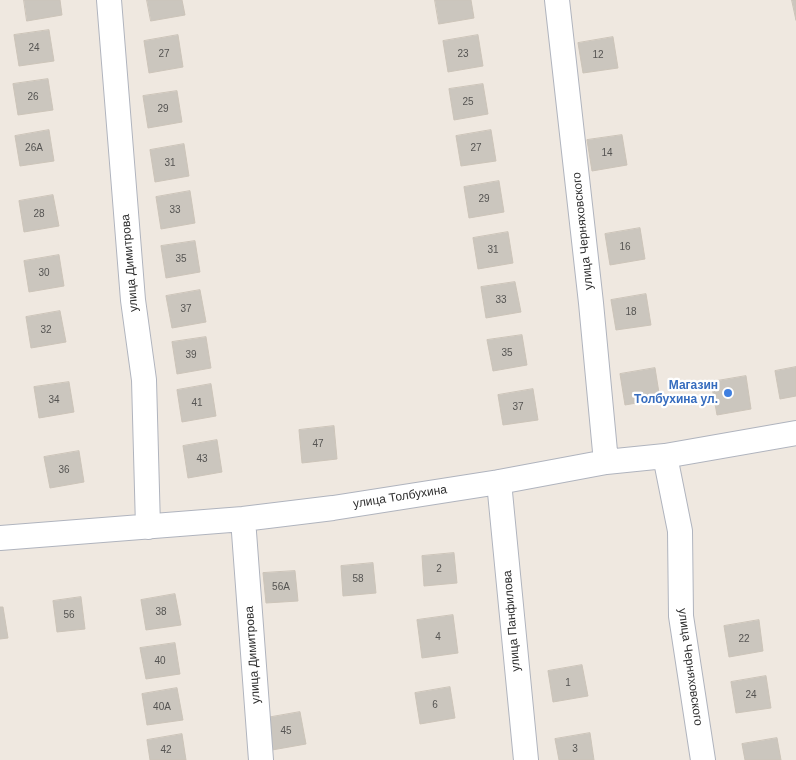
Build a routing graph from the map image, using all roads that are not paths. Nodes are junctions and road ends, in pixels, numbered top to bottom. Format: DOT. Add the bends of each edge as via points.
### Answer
graph roads {
  1 [pos="109,0"];
  2 [pos="557,0"];
  3 [pos="796,433"];
  4 [pos="665,456"];
  5 [pos="606,462"];
  6 [pos="499,482"];
  7 [pos="243,519"];
  8 [pos="148,526"];
  9 [pos="0,538"];
  10 [pos="261,760"];
  11 [pos="526,760"];
  12 [pos="703,760"];
  1 -- 8 [label="street, улица Димитрова" via="133,300 144,380"];
  2 -- 5 [label="street, улица Черняховского"];
  3 -- 4 [label="street, улица Толбухина"];
  4 -- 5 [label="street, улица Толбухина"];
  4 -- 12 [label="street, улица Черняховского" via="680,531 681,616"];
  5 -- 6 [label="street, улица Толбухина"];
  6 -- 7 [label="street, улица Толбухина"];
  6 -- 11 [label="street, улица Панфилова"];
  7 -- 8 [label="street, улица Толбухина"];
  7 -- 10 [label="street, улица Димитрова"];
  8 -- 9 [label="street, улица Толбухина"];
}
